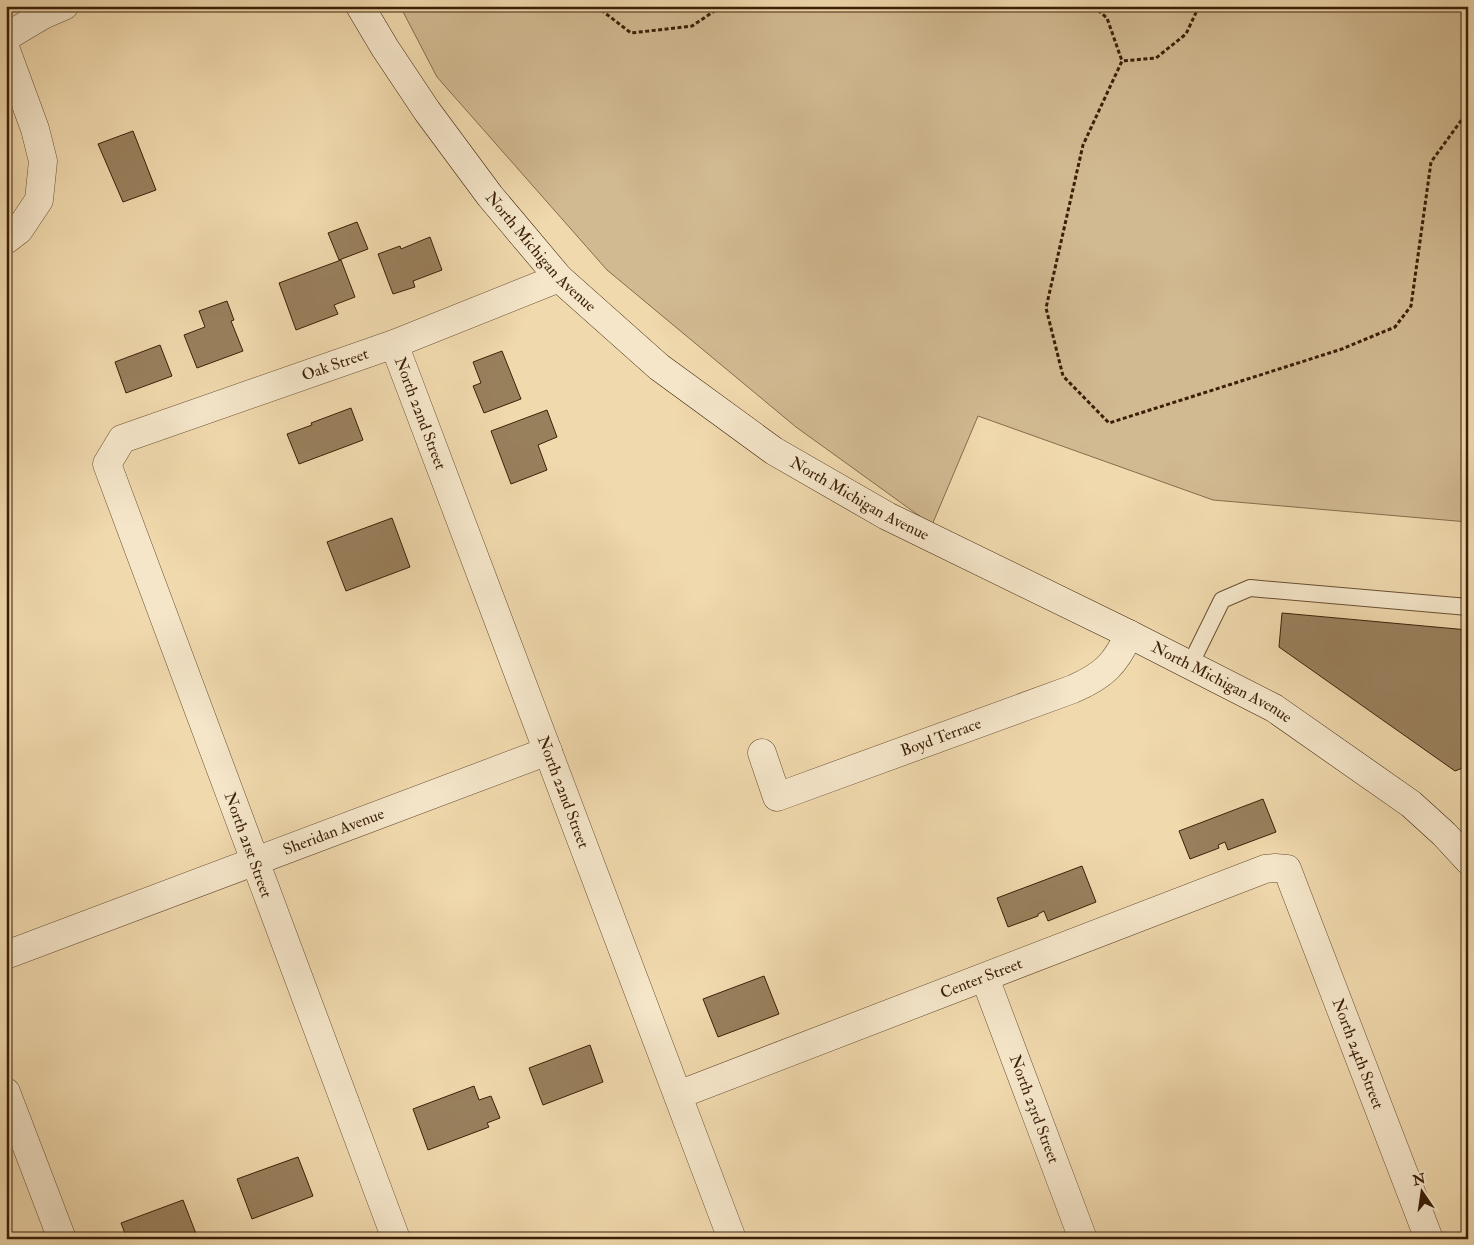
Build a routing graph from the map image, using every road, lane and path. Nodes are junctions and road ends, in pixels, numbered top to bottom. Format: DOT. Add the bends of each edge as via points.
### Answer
graph roads {
  1 [pos="64,6"];
  2 [pos="360,6"];
  3 [pos="596,6"];
  4 [pos="722,6"];
  5 [pos="1092,6"];
  6 [pos="1199,6"];
  7 [pos="6,37"];
  8 [pos="6,50"];
  9 [pos="1122,61"];
  10 [pos="1468,111"];
  11 [pos="6,240"];
  12 [pos="560,278"];
  13 [pos="394,344"];
  14 [pos="114,451"];
  15 [pos="1468,607"];
  16 [pos="1129,634"];
  17 [pos="1190,665"];
  18 [pos="548,751"];
  19 [pos="762,753"];
  20 [pos="1467,858"];
  21 [pos="254,862"];
  22 [pos="1287,869"];
  23 [pos="6,955"];
  24 [pos="985,978"];
  25 [pos="6,1092"];
  26 [pos="678,1095"];
  27 [pos="62,1239"];
  28 [pos="396,1239"];
  29 [pos="732,1239"];
  30 [pos="1083,1239"];
  31 [pos="1429,1239"];
  1 -- 7 [label="street"];
  2 -- 12 [label="street, North Michigan Avenue" via="385,48 490,196"];
  3 -- 4 [label="path" via="631,33 692,26"];
  5 -- 9 [label="path" via="1107,18"];
  6 -- 9 [label="path" via="1186,34 1156,58"];
  8 -- 11 [label="street" via="35,129 43,162 39,200 19,230"];
  9 -- 10 [label="path" via="1082,145 1046,308 1063,376 1109,423 1342,349 1395,327 1410,306 1431,162"];
  12 -- 13 [label="street, Oak Street"];
  12 -- 16 [label="street, North Michigan Avenue" via="660,367 774,451 887,516"];
  13 -- 14 [label="street, Oak Street" via="122,439"];
  13 -- 18 [label="street, North 22nd Street"];
  14 -- 21 [label="street, North 21st Street" via="106,464"];
  15 -- 17 [label="lane" via="1250,588 1222,600"];
  16 -- 17 [label="street, North Michigan Avenue"];
  16 -- 19 [label="street, Boyd Terrace" via="1122,652 1094,680 777,797"];
  17 -- 20 [label="street, North Michigan Avenue" via="1274,708 1328,745 1411,804"];
  18 -- 21 [label="street, Sheridan Avenue"];
  18 -- 26 [label="street, North 22nd Street"];
  21 -- 23 [label="street, Sheridan Avenue"];
  21 -- 28 [label="street, North 21st Street"];
  22 -- 24 [label="street, Center Street" via="1265,869"];
  22 -- 31 [label="street, North 24th Street"];
  24 -- 26 [label="street, Center Street"];
  24 -- 30 [label="street, North 23rd Street"];
  25 -- 27 [label="street"];
  26 -- 29 [label="street, North 22nd Street"];
}
